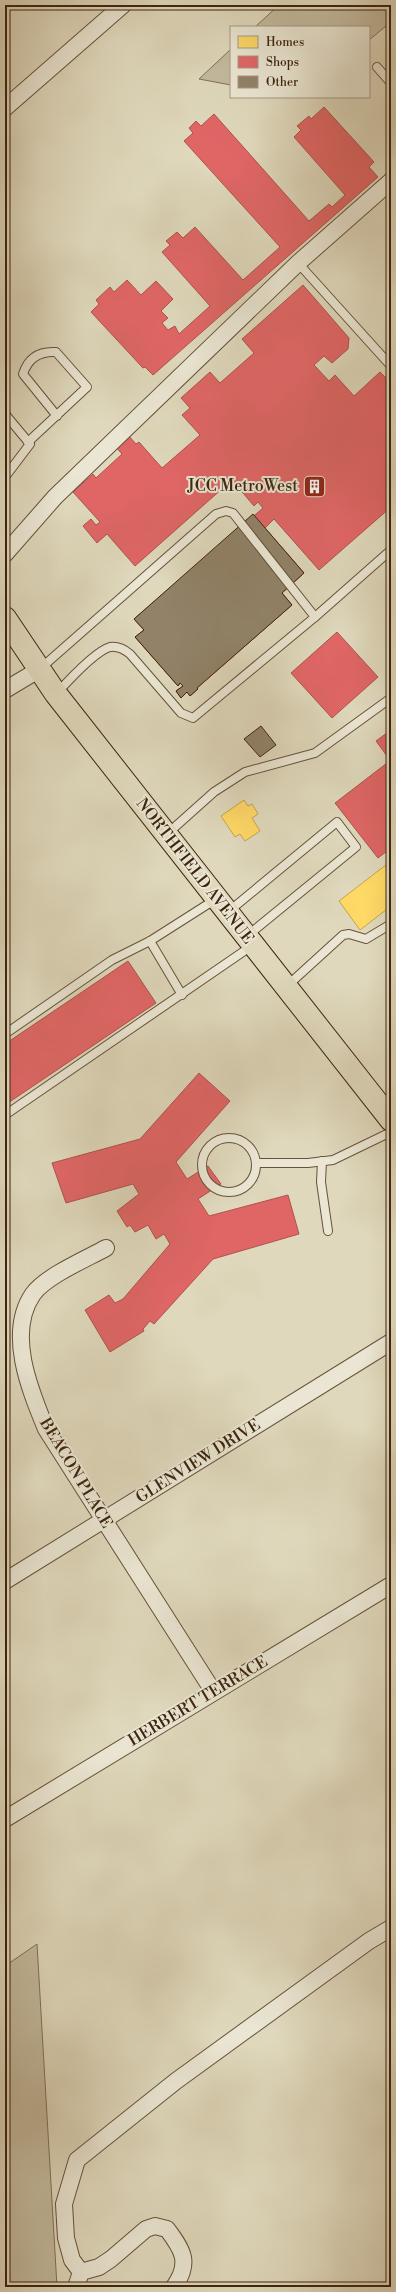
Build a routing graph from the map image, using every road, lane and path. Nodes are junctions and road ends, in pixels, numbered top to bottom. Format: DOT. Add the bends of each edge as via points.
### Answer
graph roads {
  1 [pos="123,5"];
  2 [pos="377,66"];
  3 [pos="391,83"];
  4 [pos="5,108"];
  5 [pos="391,181"];
  6 [pos="298,263"];
  7 [pos="391,366"];
  8 [pos="5,414"];
  9 [pos="57,416"];
  10 [pos="28,442"];
  11 [pos="5,477"];
  12 [pos="391,550"];
  13 [pos="5,554"];
  14 [pos="315,617"];
  15 [pos="6,623"];
  16 [pos="40,669"];
  17 [pos="5,690"];
  18 [pos="56,694"];
  19 [pos="391,698"];
  20 [pos="166,834"];
  21 [pos="222,906"];
  22 [pos="391,924"];
  23 [pos="150,941"];
  24 [pos="250,941"];
  25 [pos="286,987"];
  26 [pos="182,995"];
  27 [pos="5,1034"];
  28 [pos="5,1115"];
  29 [pos="391,1120"];
  30 [pos="391,1132"];
  31 [pos="322,1161"];
  32 [pos="256,1163"];
  33 [pos="328,1231"];
  34 [pos="106,1248"];
  35 [pos="391,1342"];
  36 [pos="104,1519"];
  37 [pos="5,1581"];
  38 [pos="391,1585"];
  39 [pos="213,1691"];
  40 [pos="5,1819"];
  41 [pos="391,1928"];
  42 [pos="78,2280"];
  43 [pos="174,2287"];
  1 -- 4 [label="street"];
  2 -- 3 [label="lane"];
  5 -- 6 [label="street"];
  6 -- 7 [label="lane"];
  6 -- 13 [label="street" via="55,497"];
  8 -- 10 [label="lane"];
  9 -- 9 [label="lane" via="87,387 56,352 46,351 34,357 23,374"];
  9 -- 10 [label="lane"];
  10 -- 11 [label="lane" via="30,444"];
  12 -- 14 [label="lane"];
  14 -- 16 [label="lane" via="233,513 226,511 216,514"];
  14 -- 18 [label="lane" via="193,718 181,713 121,647 109,647 81,668"];
  15 -- 16 [label="main road, NORTHFIELD AVENUE"];
  16 -- 17 [label="street"];
  16 -- 18 [label="main road, NORTHFIELD AVENUE"];
  18 -- 20 [label="main road, NORTHFIELD AVENUE"];
  19 -- 20 [label="lane" via="314,754 245,772 214,792"];
  20 -- 21 [label="main road, NORTHFIELD AVENUE"];
  21 -- 23 [label="lane"];
  21 -- 24 [label="main road, NORTHFIELD AVENUE"];
  21 -- 24 [label="lane" via="337,822 356,847"];
  22 -- 25 [label="lane" via="366,939 350,934 343,935"];
  23 -- 26 [label="lane"];
  23 -- 27 [label="lane" via="112,960"];
  24 -- 25 [label="main road, NORTHFIELD AVENUE"];
  24 -- 26 [label="lane"];
  25 -- 29 [label="main road, NORTHFIELD AVENUE"];
  26 -- 28 [label="lane"];
  30 -- 31 [label="lane" via="333,1160"];
  31 -- 32 [label="lane"];
  31 -- 33 [label="lane" via="321,1182"];
  32 -- 32 [label="lane" via="254,1154 242,1141 225,1138 209,1146 204,1153 202,1171 211,1186 228,1193 245,1187 255,1172"];
  34 -- 36 [label="street, BEACON PLACE" via="56,1275 34,1293 24,1313 21,1354 31,1392 46,1429"];
  35 -- 36 [label="street, GLENVIEW DRIVE"];
  36 -- 37 [label="street, GLENVIEW DRIVE"];
  36 -- 39 [label="street, BEACON PLACE"];
  38 -- 39 [label="street, HERBERT TERRACE"];
  39 -- 40 [label="street, HERBERT TERRACE"];
  41 -- 42 [label="street" via="369,1941 176,2081 77,2160 64,2204 66,2238"];
  42 -- 43 [label="street" via="99,2267 146,2229 155,2226 167,2229 184,2255 183,2269"];
}
